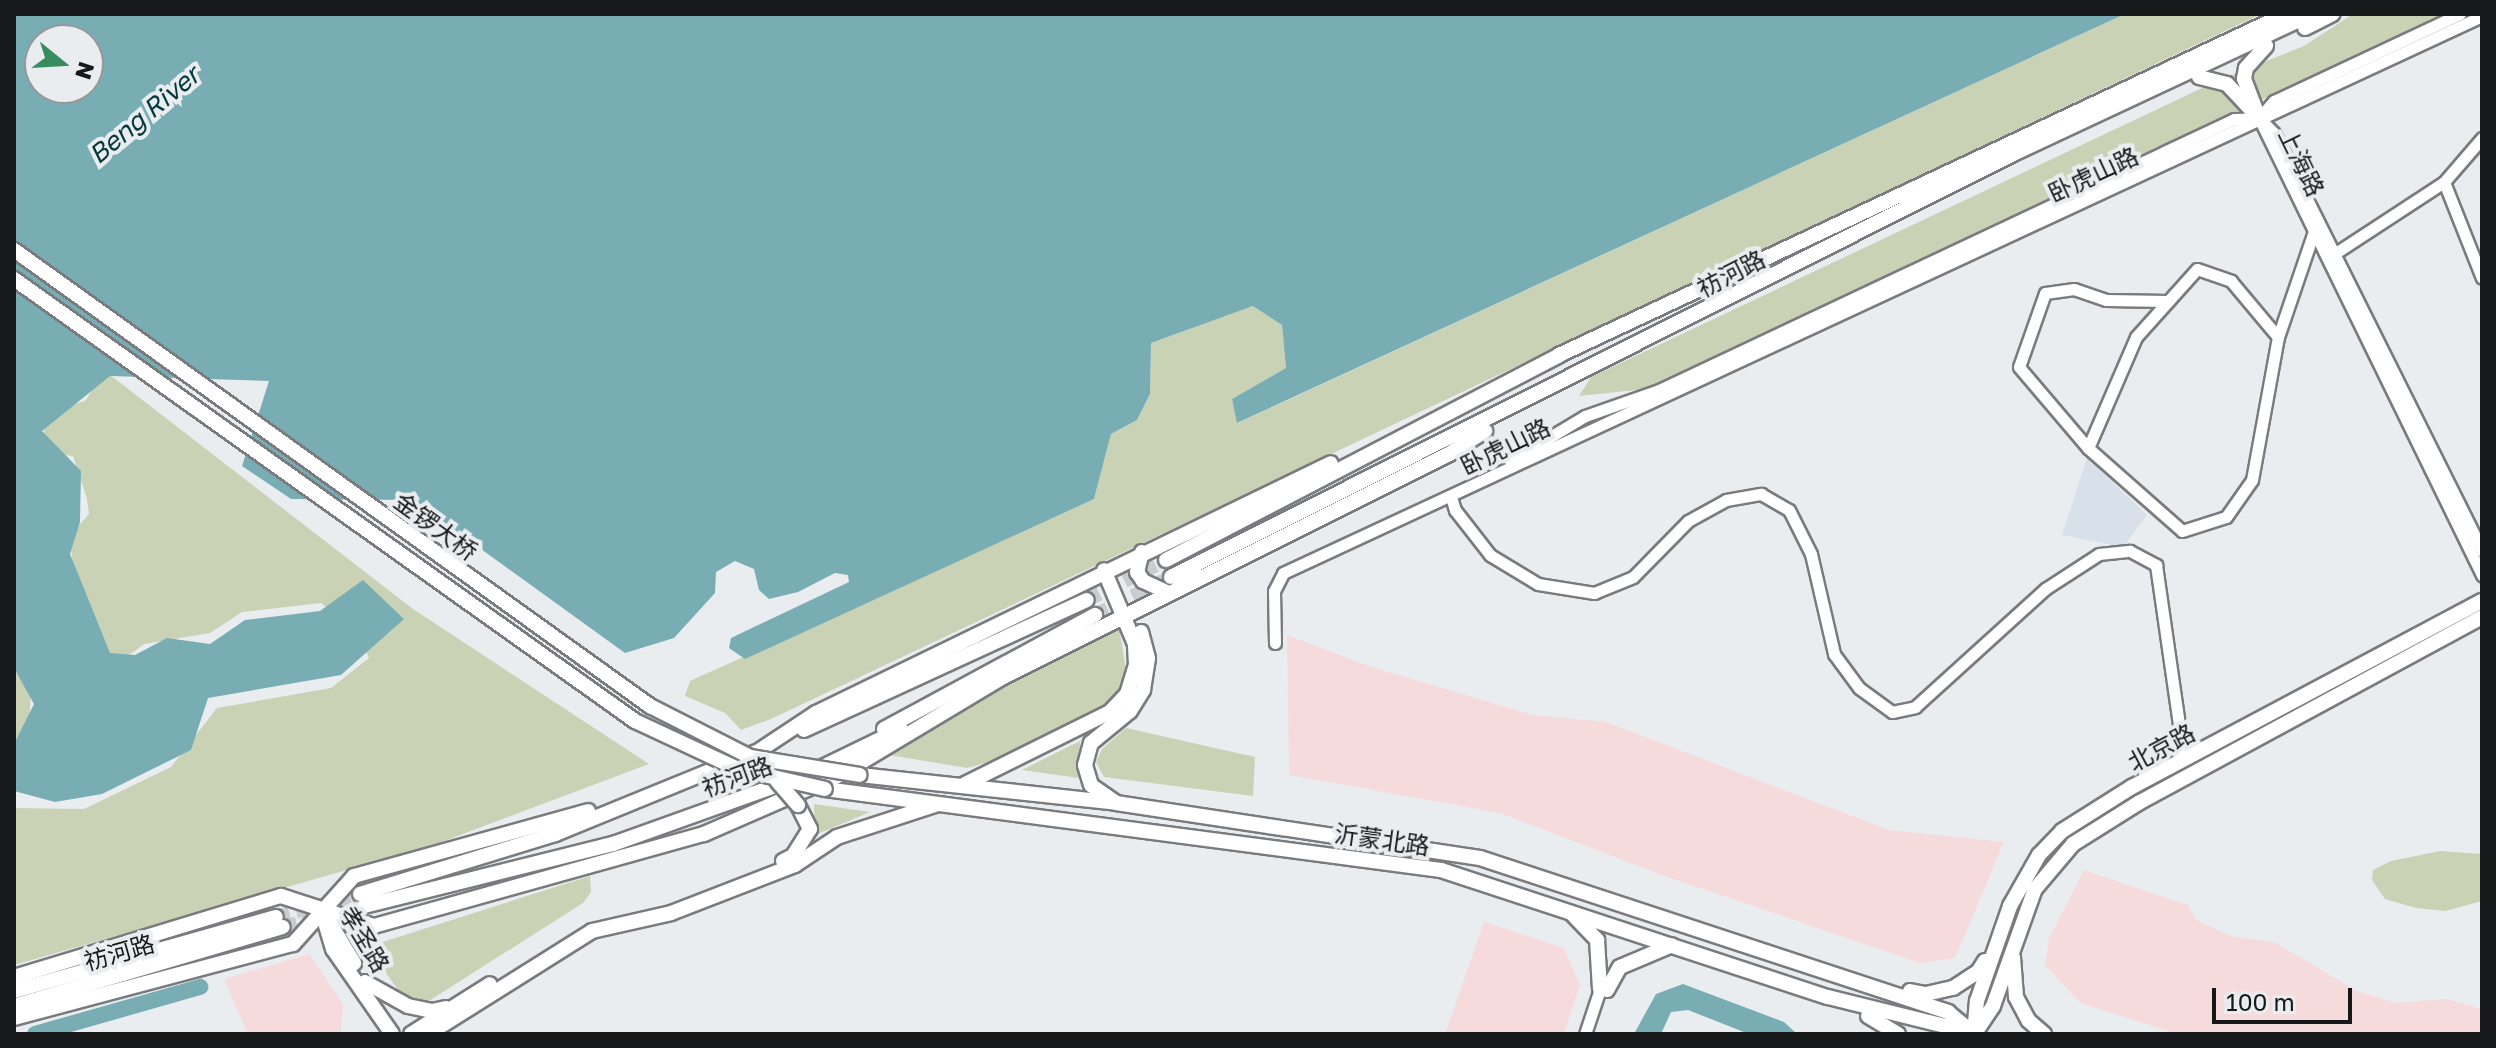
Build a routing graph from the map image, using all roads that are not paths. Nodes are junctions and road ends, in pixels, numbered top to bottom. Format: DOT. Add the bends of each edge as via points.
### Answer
graph roads {
  1 [pos="2286,14"];
  2 [pos="2312,14"];
  3 [pos="2333,14"];
  4 [pos="2460,14"];
  5 [pos="2482,16"];
  6 [pos="2266,46"];
  7 [pos="2199,77"];
  8 [pos="2259,118"];
  9 [pos="2482,138"];
  10 [pos="2011,155"];
  11 [pos="2444,182"];
  12 [pos="2313,234"];
  13 [pos="14,250"];
  14 [pos="2334,254"];
  15 [pos="2482,278"];
  16 [pos="14,279"];
  17 [pos="2168,301"];
  18 [pos="2278,337"];
  19 [pos="1559,355"];
  20 [pos="1543,394"];
  21 [pos="2088,448"];
  22 [pos="1451,497"];
  23 [pos="2482,551"];
  24 [pos="1142,552"];
  25 [pos="1166,560"];
  26 [pos="1104,570"];
  27 [pos="2482,575"];
  28 [pos="1171,577"];
  29 [pos="1169,593"];
  30 [pos="1087,600"];
  31 [pos="2482,601"];
  32 [pos="1125,613"];
  33 [pos="1095,615"];
  34 [pos="2482,617"];
  35 [pos="1275,643"];
  36 [pos="1008,674"];
  37 [pos="760,750"];
  38 [pos="2179,762"];
  39 [pos="808,774"];
  40 [pos="860,775"];
  41 [pos="770,779"];
  42 [pos="688,781"];
  43 [pos="963,785"];
  44 [pos="1116,803"];
  45 [pos="939,804"];
  46 [pos="690,817"];
  47 [pos="585,870"];
  48 [pos="321,909"];
  49 [pos="1567,910"];
  50 [pos="1999,936"];
  51 [pos="1674,944"];
  52 [pos="2012,950"];
  53 [pos="14,977"];
  54 [pos="1848,978"];
  55 [pos="365,982"];
  56 [pos="1604,989"];
  57 [pos="14,991"];
  58 [pos="1828,997"];
  59 [pos="14,1006"];
  60 [pos="454,1006"];
  61 [pos="14,1018"];
  62 [pos="394,1034"];
  63 [pos="411,1034"];
  64 [pos="428,1034"];
  65 [pos="1585,1034"];
  66 [pos="1592,1034"];
  67 [pos="1898,1034"];
  68 [pos="1975,1034"];
  69 [pos="2044,1034"];
  1 -- 19 [label="main road, 祊河路"];
  2 -- 10 [label="main road, 祊河路"];
  3 -- 6 [label="main road"];
  4 -- 8 [label="street, 卧虎山路" via="2274,101"];
  5 -- 8 [label="street, 卧虎山路"];
  6 -- 7 [label="main road"];
  6 -- 8 [label="main road" via="2246,68 2244,79"];
  7 -- 8 [label="main road" via="2227,84"];
  7 -- 10 [label="main road" via="2096,126"];
  8 -- 12 [label="street, 上海路"];
  8 -- 14 [label="street, 上海路" via="2274,133"];
  8 -- 22 [label="street, 卧虎山路" via="2234,119 1659,390 1585,416"];
  9 -- 11 [label="street"];
  10 -- 20 [label="main road, 祊河路"];
  11 -- 14 [label="street"];
  11 -- 15 [label="street"];
  12 -- 18 [label="street"];
  12 -- 27 [label="street, 上海路"];
  13 -- 40 [label="main road, 金锣大桥, bridge" via="650,706 750,757"];
  14 -- 23 [label="street, 上海路"];
  16 -- 41 [label="main road, 金锣大桥, bridge" via="635,721 714,760"];
  17 -- 18 [label="street" via="2197,269 2231,281"];
  17 -- 21 [label="street" via="2136,337"];
  17 -- 21 [label="street" via="2106,300 2074,289 2045,293 2019,367"];
  18 -- 21 [label="street" via="2252,480 2226,517 2182,531"];
  19 -- 24 [label="main road"];
  19 -- 25 [label="main road, 祊河路"];
  20 -- 28 [label="main road, 祊河路"];
  20 -- 29 [label="main road" via="1449,454"];
  22 -- 35 [label="street, 卧虎山路" via="1283,573 1274,591"];
  22 -- 38 [label="street" via="1490,555 1538,584 1594,593 1633,577 1688,521 1726,500 1761,494 1789,510 1811,554 1834,654 1859,688 1892,712 1915,707 2045,589 2099,554 2130,551 2156,565 2180,731"];
  24 -- 26 [label="main road"];
  24 -- 29 [label="main road" via="1137,572 1143,581"];
  26 -- 32 [label="main road"];
  26 -- 37 [label="main road" via="816,713"];
  29 -- 32 [label="main road"];
  30 -- 37 [label="main road, 祊河路"];
  31 -- 38 [label="main road, 北京路"];
  32 -- 36 [label="main road"];
  32 -- 43 [label="main road" via="1136,652 1131,686 1122,700 1101,717"];
  32 -- 44 [label="main road" via="1148,658 1143,690 1130,711 1091,743 1085,765 1091,785"];
  33 -- 39 [label="main road, 祊河路"];
  34 -- 52 [label="main road, 北京路" via="2091,830 2051,866 2035,889"];
  36 -- 39 [label="main road"];
  36 -- 47 [label="main road" via="840,775 704,834"];
  37 -- 42 [label="main road, 祊河路"];
  38 -- 50 [label="main road, 北京路" via="2062,831 2021,881"];
  39 -- 46 [label="main road, 祊河路"];
  40 -- 43 [label="main road, 沂蒙北路"];
  41 -- 45 [label="main road, 沂蒙北路, bridge"];
  41 -- 60 [label="main road, bridge" via="798,805 810,829 793,856 668,910 589,923"];
  42 -- 46 [label="main road, 祊河路" via="555,834 362,900 552,862"];
  42 -- 48 [label="main road, 祊河路" via="541,827 354,876"];
  43 -- 44 [label="main road, 沂蒙北路"];
  44 -- 54 [label="main road, 沂蒙北路" via="1480,858"];
  45 -- 49 [label="main road, 沂蒙北路" via="1398,862 1441,870"];
  45 -- 64 [label="main road" via="837,837 795,865 671,913 592,931"];
  46 -- 47 [label="main road"];
  47 -- 48 [label="main road" via="374,926"];
  48 -- 53 [label="main road" via="281,896"];
  48 -- 55 [label="main road, 孝圣路"];
  48 -- 61 [label="main road, 祊河路" via="293,944"];
  48 -- 62 [label="main road, 孝圣路" via="333,949"];
  49 -- 51 [label="main road, 沂蒙北路"];
  49 -- 56 [label="main road" via="1597,940"];
  50 -- 54 [label="main road" via="1978,972 1944,992 1926,994"];
  50 -- 68 [label="main road, 北京路" via="1977,1001"];
  51 -- 56 [label="main road" via="1620,967"];
  51 -- 58 [label="main road, 沂蒙北路"];
  52 -- 68 [label="main road, 北京路" via="1993,1006"];
  52 -- 69 [label="main road" via="2016,997 2029,1021"];
  54 -- 68 [label="main road, 沂蒙北路" via="1948,1012"];
  55 -- 60 [label="main road" via="408,1006 432,1011"];
  55 -- 62 [label="main road, 孝圣路"];
  56 -- 65 [label="street"];
  56 -- 66 [label="street"];
  57 -- 59 [label="main road, 祊河路" via="280,922"];
  58 -- 67 [label="main road"];
  58 -- 68 [label="main road, 沂蒙北路"];
  60 -- 63 [label="main road"];
}
